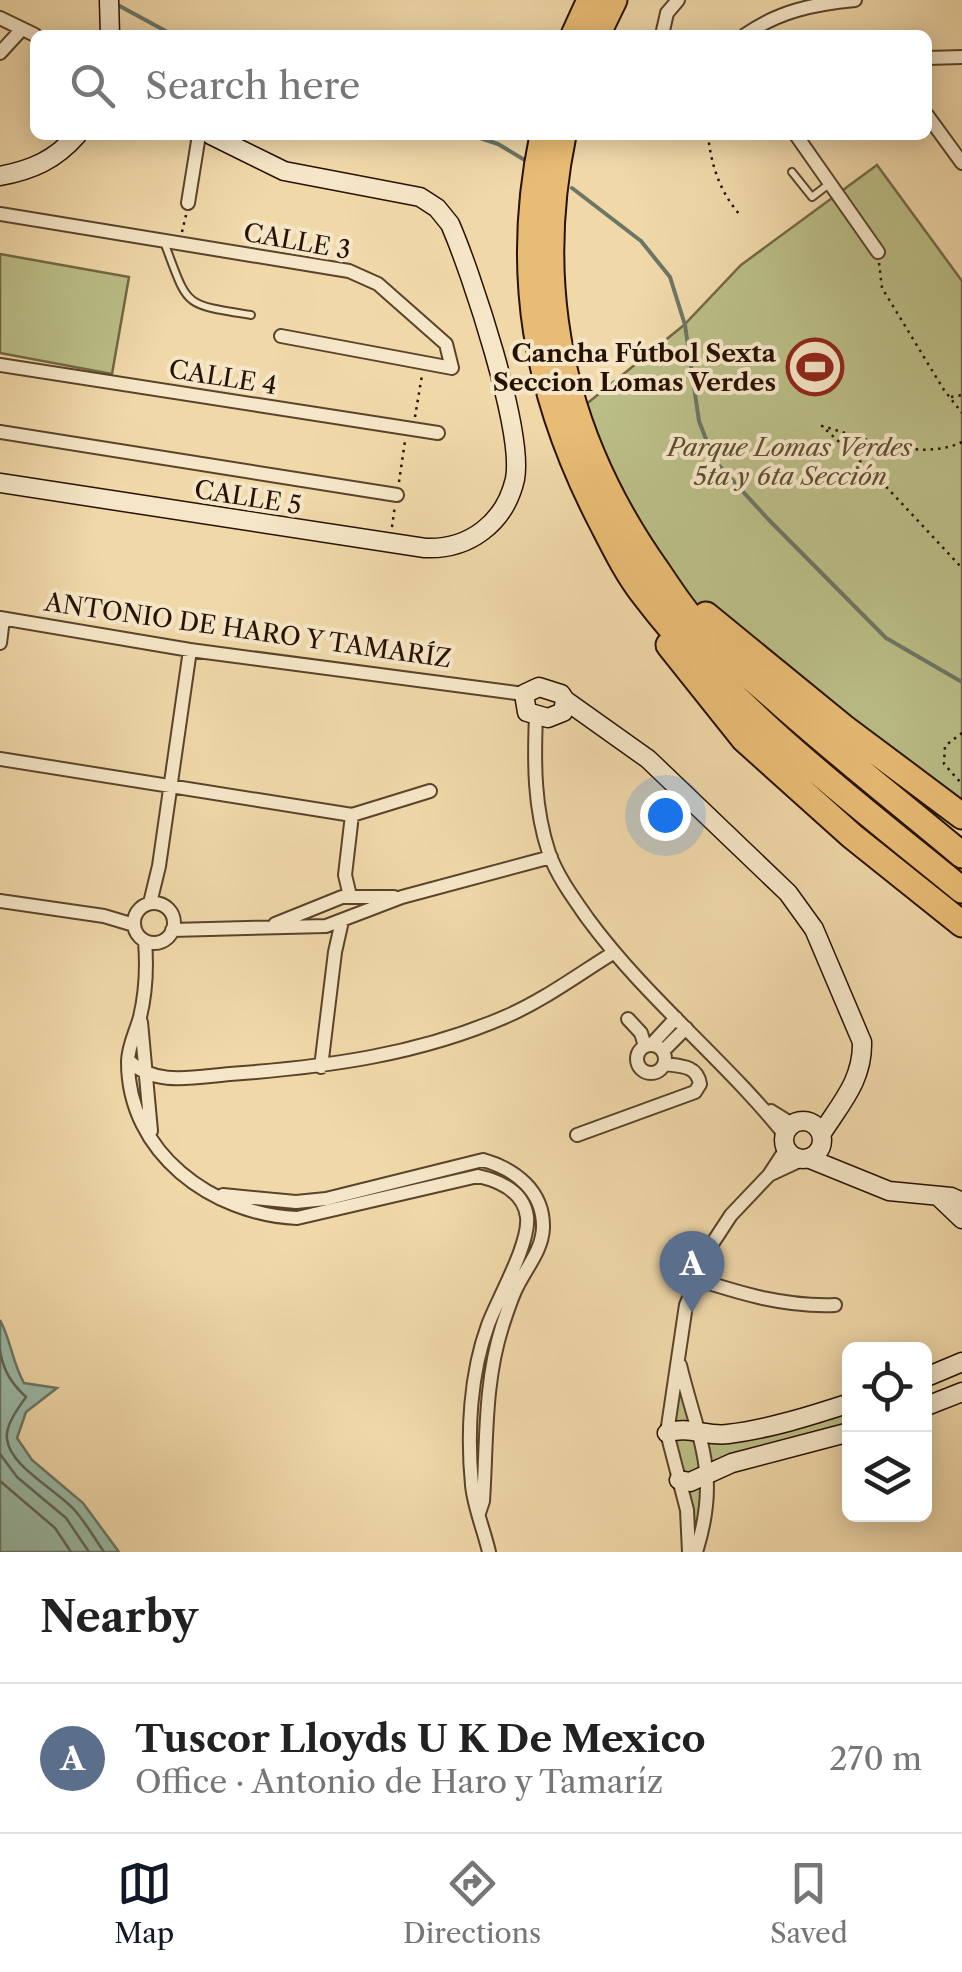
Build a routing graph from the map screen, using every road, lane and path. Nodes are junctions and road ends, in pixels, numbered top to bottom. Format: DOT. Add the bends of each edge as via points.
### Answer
graph roads {
  1 [pos="109,0"];
  2 [pos="590,0"];
  3 [pos="614,0"];
  4 [pos="678,0"];
  5 [pos="854,0"];
  6 [pos="0,18"];
  7 [pos="110,30"];
  8 [pos="576,30"];
  9 [pos="599,30"];
  10 [pos="663,30"];
  11 [pos="755,30"];
  12 [pos="28,32"];
  13 [pos="0,54"];
  14 [pos="962,57"];
  15 [pos="932,58"];
  16 [pos="932,123"];
  17 [pos="71,140"];
  18 [pos="198,140"];
  19 [pos="221,140"];
  20 [pos="542,140"];
  21 [pos="562,140"];
  22 [pos="708,140"];
  23 [pos="800,140"];
  24 [pos="962,163"];
  25 [pos="792,172"];
  26 [pos="0,176"];
  27 [pos="830,183"];
  28 [pos="188,202"];
  29 [pos="0,214"];
  30 [pos="740,215"];
  31 [pos="164,241"];
  32 [pos="180,243"];
  33 [pos="878,252"];
  34 [pos="250,315"];
  35 [pos="281,336"];
  36 [pos="424,364"];
  37 [pos="0,366"];
  38 [pos="962,395"];
  39 [pos="949,397"];
  40 [pos="962,413"];
  41 [pos="413,429"];
  42 [pos="0,432"];
  43 [pos="438,433"];
  44 [pos="962,442"];
  45 [pos="0,483"];
  46 [pos="397,496"];
  47 [pos="962,568"];
  48 [pos="654,589"];
  49 [pos="2,618"];
  50 [pos="0,643"];
  51 [pos="190,650"];
  52 [pos="543,707"];
  53 [pos="962,733"];
  54 [pos="0,759"];
  55 [pos="962,784"];
  56 [pos="170,788"];
  57 [pos="430,792"];
  58 [pos="352,815"];
  59 [pos="962,816"];
  60 [pos="962,855"];
  61 [pos="551,858"];
  62 [pos="345,876"];
  63 [pos="962,890"];
  64 [pos="353,896"];
  65 [pos="402,897"];
  66 [pos="0,901"];
  67 [pos="332,901"];
  68 [pos="315,908"];
  69 [pos="146,911"];
  70 [pos="358,915"];
  71 [pos="342,922"];
  72 [pos="962,924"];
  73 [pos="173,925"];
  74 [pos="323,926"];
  75 [pos="263,928"];
  76 [pos="152,941"];
  77 [pos="335,952"];
  78 [pos="613,953"];
  79 [pos="140,1015"];
  80 [pos="628,1019"];
  81 [pos="681,1023"];
  82 [pos="656,1052"];
  83 [pos="128,1060"];
  84 [pos="321,1067"];
  85 [pos="148,1076"];
  86 [pos="577,1134"];
  87 [pos="151,1139"];
  88 [pos="803,1141"];
  89 [pos="939,1196"];
  90 [pos="962,1202"];
  91 [pos="962,1219"];
  92 [pos="696,1279"];
  93 [pos="835,1305"];
  94 [pos="678,1358"];
  95 [pos="962,1362"];
  96 [pos="932,1375"];
  97 [pos="962,1392"];
  98 [pos="932,1404"];
  99 [pos="842,1406"];
  100 [pos="667,1433"];
  101 [pos="700,1434"];
  102 [pos="842,1434"];
  103 [pos="709,1474"];
  104 [pos="679,1480"];
  105 [pos="489,1552"];
  106 [pos="692,1552"];
  1 -- 7 [label="street"];
  2 -- 8 [label="highway"];
  3 -- 9 [label="highway"];
  4 -- 10 [label="street"];
  5 -- 11 [label="street" via="784,13"];
  6 -- 12 [label="street"];
  12 -- 13 [label="street"];
  14 -- 15 [label="street"];
  16 -- 24 [label="street"];
  17 -- 26 [label="street" via="40,166"];
  18 -- 28 [label="street"];
  19 -- 45 [label="street, CALLE 5" via="284,171 420,197 450,224 514,432 514,479 505,505 484,531 459,545 425,548"];
  20 -- 48 [label="highway" via="530,263 545,386 575,470 619,555"];
  21 -- 48 [label="highway" via="551,260 565,384 592,459"];
  22 -- 30 [label="path" via="726,198"];
  23 -- 27 [label="street"];
  25 -- 27 [label="lane" via="812,197"];
  27 -- 33 [label="street"];
  28 -- 32 [label="path"];
  29 -- 31 [label="street, CALLE 3"];
  31 -- 32 [label="street, CALLE 3"];
  31 -- 34 [label="lane" via="184,292 198,307"];
  32 -- 36 [label="street, CALLE 3" via="364,276 446,344 452,368"];
  33 -- 39 [label="path" via="882,288"];
  35 -- 36 [label="street"];
  36 -- 41 [label="path"];
  37 -- 41 [label="street, CALLE 4"];
  38 -- 39 [label="path"];
  39 -- 40 [label="path"];
  41 -- 43 [label="street, CALLE 4"];
  42 -- 46 [label="street"];
  44 -- 47 [label="path" via="940,450 894,446 822,426"];
  48 -- 59 [label="highway"];
  48 -- 60 [label="highway"];
  48 -- 63 [label="highway" via="702,660 790,748"];
  48 -- 72 [label="highway" via="673,653 744,740"];
  49 -- 50 [label="street"];
  49 -- 51 [label="street, ANTONIO DE HARO Y TAMARÍZ"];
  51 -- 52 [label="street, ANTONIO DE HARO Y TAMARÍZ" via="488,691"];
  51 -- 56 [label="street"];
  52 -- 61 [label="street" via="534,751"];
  52 -- 88 [label="street, ANTONIO DE HARO Y TAMARÍZ" via="586,714 648,759 802,910 862,1042 857,1082"];
  53 -- 55 [label="path" via="945,746 944,764"];
  54 -- 56 [label="street"];
  56 -- 58 [label="street"];
  56 -- 69 [label="street" via="160,866"];
  57 -- 58 [label="street"];
  58 -- 62 [label="street"];
  61 -- 65 [label="street"];
  61 -- 78 [label="street"];
  62 -- 64 [label="street"];
  62 -- 67 [label="street"];
  64 -- 65 [label="street"];
  64 -- 67 [label="street"];
  64 -- 70 [label="street" via="362,904"];
  65 -- 70 [label="street"];
  66 -- 69 [label="street" via="104,916"];
  67 -- 68 [label="street"];
  68 -- 74 [label="street"];
  68 -- 75 [label="street"];
  69 -- 73 [label="street"];
  69 -- 76 [label="street"];
  70 -- 71 [label="street"];
  71 -- 74 [label="street"];
  71 -- 77 [label="street"];
  73 -- 75 [label="street"];
  73 -- 76 [label="street"];
  74 -- 75 [label="street"];
  74 -- 77 [label="street"];
  76 -- 79 [label="street"];
  77 -- 84 [label="street"];
  78 -- 81 [label="street"];
  78 -- 84 [label="street" via="510,1014 459,1035"];
  79 -- 83 [label="street"];
  79 -- 85 [label="street"];
  80 -- 82 [label="street"];
  81 -- 82 [label="street"];
  81 -- 88 [label="street"];
  82 -- 86 [label="street" via="691,1068 700,1084 695,1092"];
  83 -- 85 [label="street"];
  83 -- 87 [label="street" via="132,1094"];
  84 -- 85 [label="street"];
  85 -- 87 [label="street"];
  87 -- 105 [label="street" via="187,1180 211,1194 296,1202 483,1160 522,1178 538,1201 543,1229 501,1329 490,1376 479,1513"];
  88 -- 89 [label="street" via="862,1182"];
  88 -- 92 [label="street, ANTONIO DE HARO Y TAMARÍZ" via="731,1215"];
  89 -- 90 [label="street"];
  89 -- 91 [label="street"];
  92 -- 93 [label="street" via="762,1300"];
  92 -- 94 [label="street, ANTONIO DE HARO Y TAMARÍZ"];
  94 -- 100 [label="street, ANTONIO DE HARO Y TAMARÍZ"];
  94 -- 101 [label="street, ANTONIO DE HARO Y TAMARÍZ"];
  95 -- 96 [label="street"];
  97 -- 98 [label="street"];
  99 -- 101 [label="street" via="743,1431"];
  100 -- 101 [label="street" via="683,1428"];
  100 -- 104 [label="street, ANTONIO DE HARO Y TAMARÍZ"];
  101 -- 103 [label="street, ANTONIO DE HARO Y TAMARÍZ"];
  102 -- 103 [label="street"];
  103 -- 104 [label="street"];
  103 -- 106 [label="street, ANTONIO DE HARO Y TAMARÍZ" via="703,1528"];
  104 -- 106 [label="street, ANTONIO DE HARO Y TAMARÍZ"];
}
